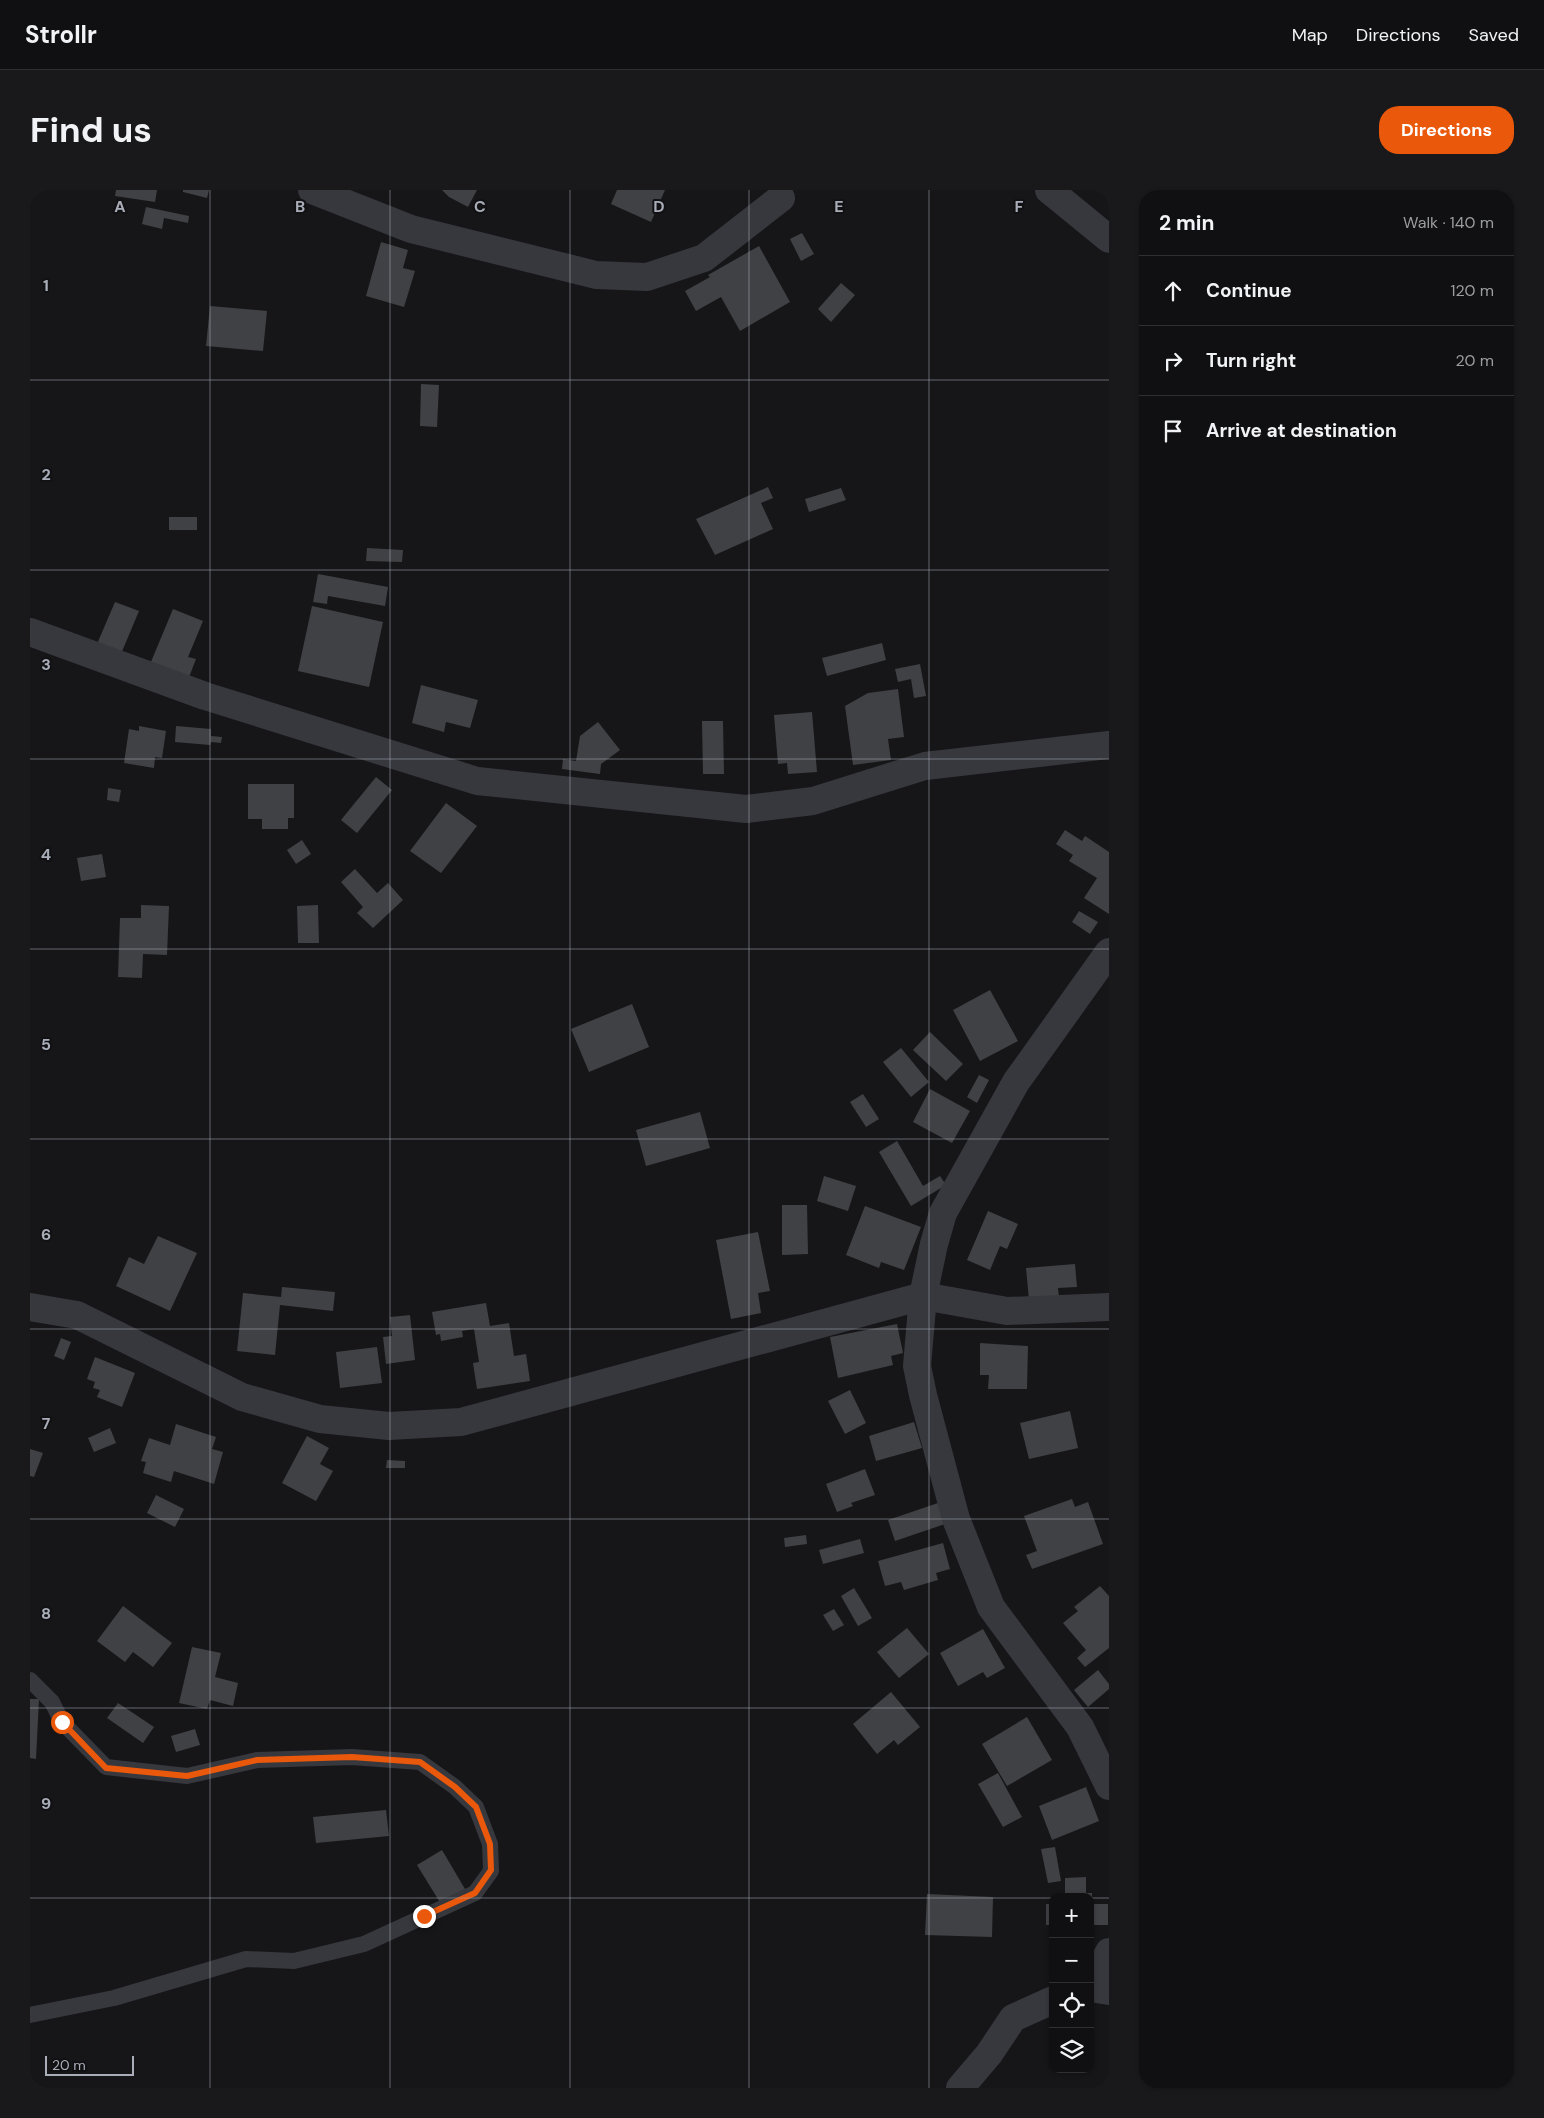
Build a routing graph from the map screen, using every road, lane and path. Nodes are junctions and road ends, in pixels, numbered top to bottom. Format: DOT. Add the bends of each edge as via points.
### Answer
graph roads {
  1 [pos="312,190"];
  2 [pos="1050,190"];
  3 [pos="780,198"];
  4 [pos="1109,239"];
  5 [pos="30,632"];
  6 [pos="1109,745"];
  7 [pos="1109,952"];
  8 [pos="923,1296"];
  9 [pos="30,1307"];
  10 [pos="1109,1307"];
  11 [pos="30,1680"];
  12 [pos="1109,1786"];
  13 [pos="1109,1952"];
  14 [pos="1094,1973"];
  15 [pos="1094,1989"];
  16 [pos="1109,1991"];
  17 [pos="1049,2002"];
  18 [pos="30,2015"];
  19 [pos="960,2088"];
  1 -- 3 [label="street" via="420,231 596,275 647,277 704,258"];
  2 -- 4 [label="street"];
  5 -- 6 [label="street" via="205,696 477,781 746,809 813,801 925,766"];
  7 -- 8 [label="street" via="1016,1082 943,1213"];
  8 -- 9 [label="street" via="461,1422 389,1426 320,1419 242,1397 77,1315"];
  8 -- 10 [label="street" via="1007,1311"];
  8 -- 12 [label="street" via="918,1366 956,1519 991,1606 1080,1727"];
  11 -- 18 [label="lane" via="52,1702 62,1722 106,1768 187,1776 257,1760 352,1757 420,1762 476,1807 490,1844 491,1870 475,1893 364,1944 294,1961 246,1959 114,1998"];
  13 -- 14 [label="street"];
  15 -- 16 [label="street"];
  17 -- 19 [label="street" via="1012,2018 989,2054"];
}
